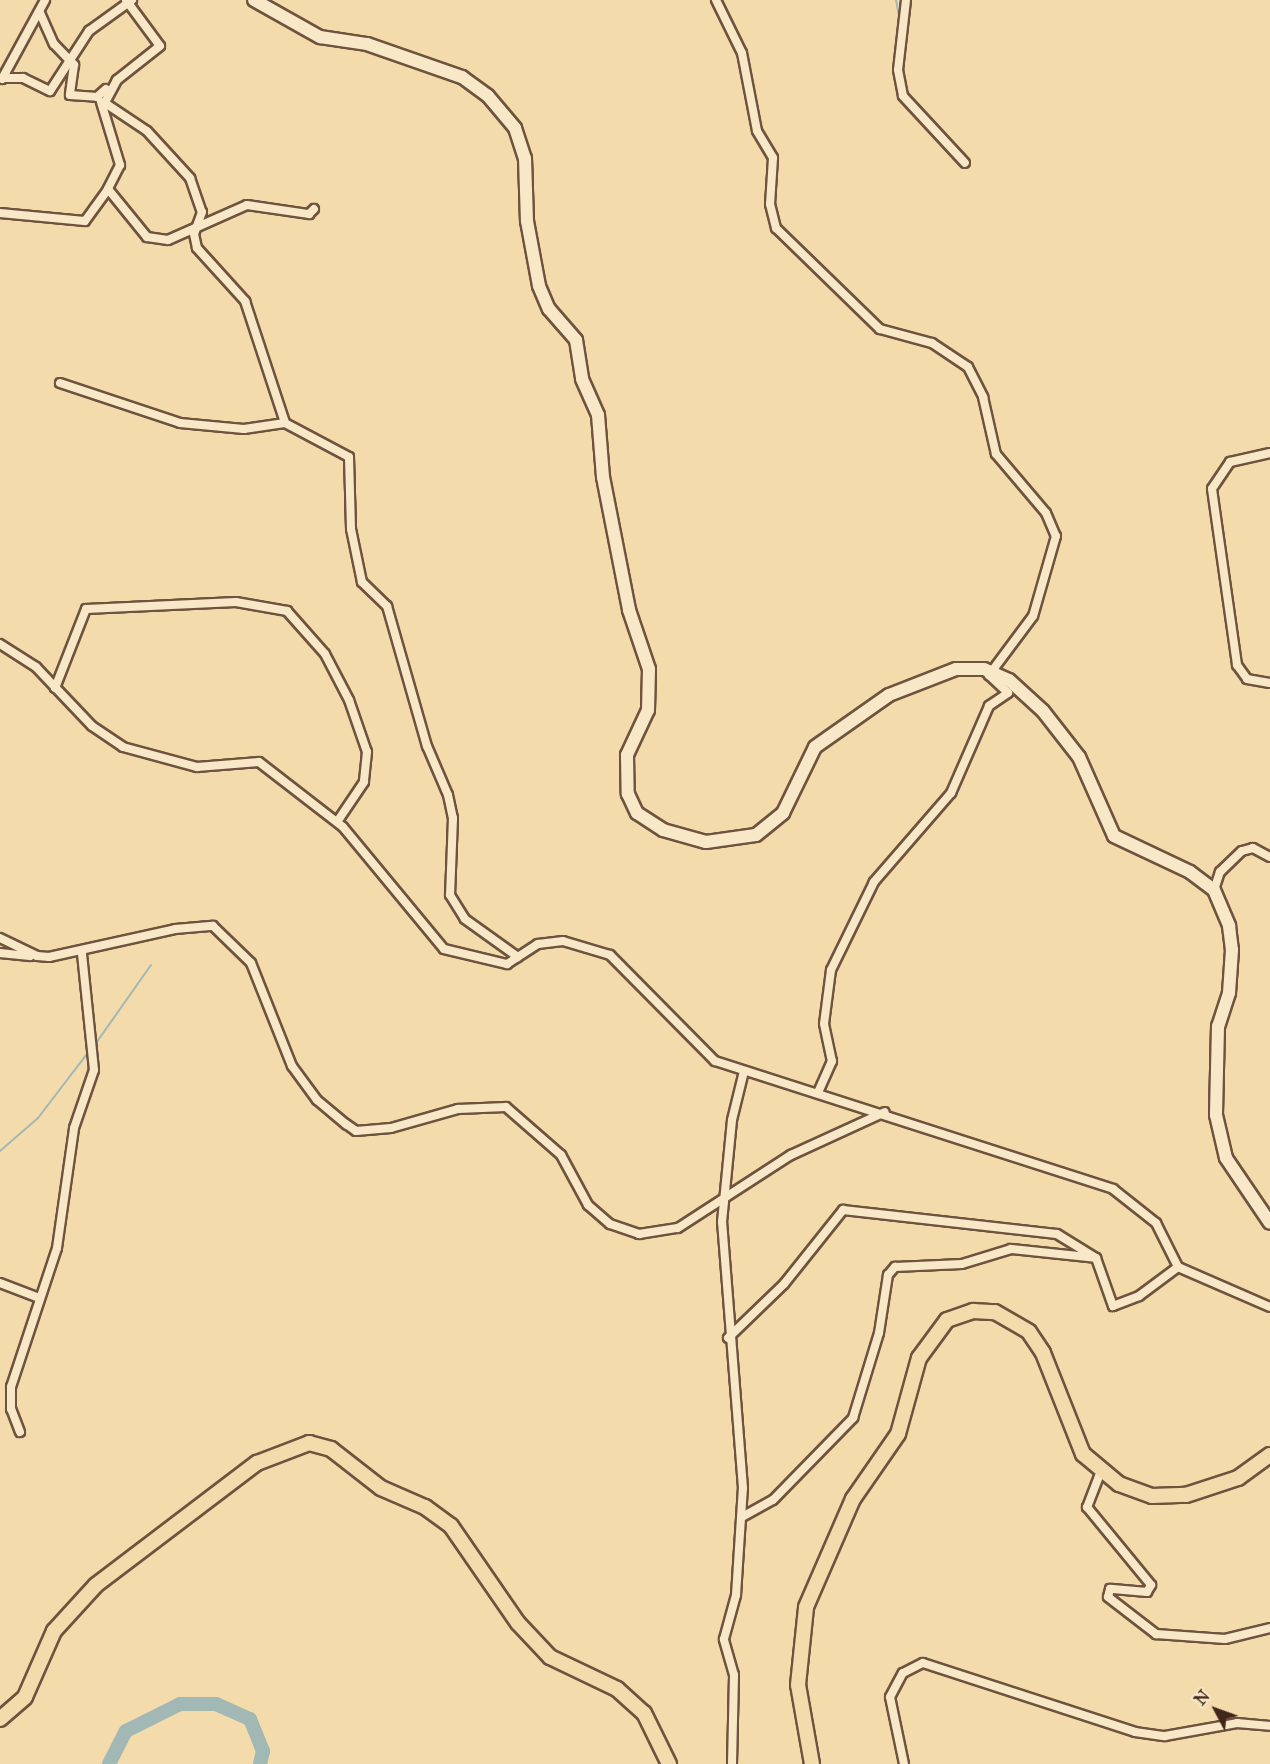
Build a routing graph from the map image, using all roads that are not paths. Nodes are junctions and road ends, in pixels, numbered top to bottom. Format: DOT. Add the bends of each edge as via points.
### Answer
graph roads {
  1 [pos="45,0"];
  2 [pos="128,0"];
  3 [pos="254,0"];
  4 [pos="716,0"];
  5 [pos="906,0"];
  6 [pos="40,13"];
  7 [pos="68,61"];
  8 [pos="1,80"];
  9 [pos="112,86"];
  10 [pos="100,95"];
  11 [pos="965,164"];
  12 [pos="108,189"];
  13 [pos="314,209"];
  14 [pos="0,213"];
  15 [pos="196,225"];
  16 [pos="60,383"];
  17 [pos="285,423"];
  18 [pos="1270,453"];
  19 [pos="0,644"];
  20 [pos="991,671"];
  21 [pos="1270,683"];
  22 [pos="55,688"];
  23 [pos="338,822"];
  24 [pos="1270,857"];
  25 [pos="1214,890"];
  26 [pos="0,938"];
  27 [pos="0,953"];
  28 [pos="82,953"];
  29 [pos="37,957"];
  30 [pos="518,957"];
  31 [pos="744,1071"];
  32 [pos="818,1092"];
  33 [pos="885,1112"];
  34 [pos="723,1201"];
  35 [pos="1270,1223"];
  36 [pos="1096,1258"];
  37 [pos="1178,1267"];
  38 [pos="0,1283"];
  39 [pos="39,1298"];
  40 [pos="1270,1307"];
  41 [pos="728,1338"];
  42 [pos="20,1432"];
  43 [pos="1270,1455"];
  44 [pos="1101,1472"];
  45 [pos="742,1517"];
  46 [pos="1270,1628"];
  47 [pos="0,1719"];
  48 [pos="1270,1726"];
  49 [pos="669,1764"];
  50 [pos="732,1764"];
  51 [pos="812,1764"];
  52 [pos="904,1764"];
  1 -- 6 [label="street"];
  2 -- 7 [label="street" via="89,31"];
  2 -- 9 [label="street" via="160,46"];
  3 -- 20 [label="main road" via="320,37 367,44 462,77 488,96 515,128 525,158 527,221 539,286 549,309 576,340 582,379 598,415 603,477 630,615 649,669 648,710 633,737 626,768 629,801 644,820 706,842 756,835 783,813 803,766 820,742 922,679 962,668"];
  4 -- 20 [label="street" via="742,53 757,131 773,158 770,204 776,228 874,325 932,343 968,367 977,379 996,454 1054,527 1056,541 1033,616"];
  5 -- 11 [label="street" via="898,70 903,96"];
  6 -- 7 [label="street"];
  6 -- 8 [label="street"];
  7 -- 8 [label="street" via="50,91 23,78"];
  7 -- 10 [label="street" via="74,69 70,95"];
  9 -- 10 [label="street"];
  9 -- 15 [label="street" via="105,103 149,133 190,178 202,212"];
  10 -- 12 [label="street" via="120,165"];
  12 -- 14 [label="street" via="85,221"];
  12 -- 15 [label="street" via="147,237 164,241"];
  13 -- 15 [label="street" via="309,214 247,205"];
  15 -- 17 [label="street" via="199,252 245,301"];
  16 -- 17 [label="street" via="180,423 244,429"];
  17 -- 30 [label="street" via="349,457 351,529 362,582 387,606 427,746 448,795 453,818 450,895 465,919"];
  18 -- 21 [label="street" via="1230,462 1212,489 1237,665 1247,679"];
  19 -- 22 [label="street" via="29,661"];
  20 -- 25 [label="main road" via="1043,711 1079,757 1114,836 1190,872"];
  20 -- 32 [label="street" via="992,680 1008,693 989,706 951,793 874,882 831,970 824,1023 832,1061"];
  22 -- 23 [label="street" via="92,726 123,747 197,767 259,762"];
  22 -- 23 [label="street" via="86,609 236,602 287,611 324,654 349,700 367,752 364,782"];
  23 -- 30 [label="street" via="439,946 507,964"];
  24 -- 25 [label="street" via="1253,848 1242,851 1220,872"];
  25 -- 35 [label="main road" via="1229,926 1232,950 1229,993 1218,1026 1216,1115 1226,1158"];
  26 -- 29 [label="street"];
  27 -- 29 [label="street"];
  28 -- 29 [label="street"];
  28 -- 34 [label="street" via="175,929 213,926 251,963 295,1071 317,1100 356,1131 391,1128 472,1106 506,1107 551,1143 572,1170 582,1198 610,1224 657,1235"];
  28 -- 39 [label="street" via="94,1070 74,1128 67,1209"];
  30 -- 31 [label="street" via="552,941 576,942 610,956 705,1053"];
  31 -- 32 [label="street"];
  31 -- 34 [label="street"];
  32 -- 33 [label="street"];
  33 -- 34 [label="street" via="791,1155"];
  33 -- 37 [label="street" via="1120,1193 1156,1223"];
  34 -- 41 [label="street"];
  36 -- 37 [label="street" via="1114,1307"];
  36 -- 41 [label="street" via="1081,1244 1049,1232 843,1210 784,1284"];
  36 -- 45 [label="street" via="1011,1249 962,1264 895,1267 888,1275 879,1333 853,1418 773,1500"];
  37 -- 40 [label="street"];
  38 -- 39 [label="street"];
  39 -- 42 [label="street" via="11,1387 11,1409"];
  41 -- 45 [label="street" via="740,1419"];
  43 -- 44 [label="main road" via="1238,1478 1186,1495 1152,1496"];
  44 -- 46 [label="street" via="1087,1507 1150,1585 1147,1592 1110,1589 1108,1597 1156,1634 1225,1639"];
  44 -- 51 [label="main road" via="1083,1454 1066,1422 1043,1353 1029,1332 995,1312 973,1311 936,1330 919,1358 898,1434 853,1499 806,1607 798,1685"];
  45 -- 50 [label="street" via="736,1595 724,1639 734,1675"];
  47 -- 49 [label="main road" via="25,1697 54,1631 96,1585 257,1463 309,1443 331,1449 381,1488 442,1519 550,1657 617,1689 644,1713"];
  48 -- 52 [label="street" via="1237,1723 1165,1736 1135,1732 923,1663 903,1673 890,1697"];
}
